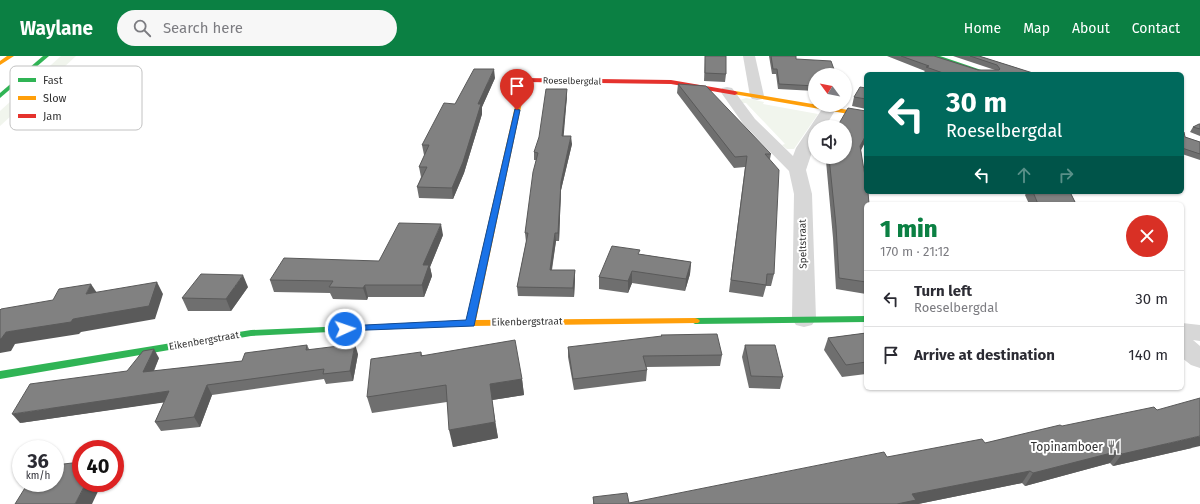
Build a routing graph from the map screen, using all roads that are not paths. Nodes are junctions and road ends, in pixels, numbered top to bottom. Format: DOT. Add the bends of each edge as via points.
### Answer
graph roads {
  1 [pos="11,56"];
  2 [pos="46,56"];
  3 [pos="749,56"];
  4 [pos="935,56"];
  5 [pos="0,63"];
  6 [pos="34,66"];
  7 [pos="984,72"];
  8 [pos="10,87"];
  9 [pos="727,91"];
  10 [pos="0,96"];
  11 [pos="757,96"];
  12 [pos="808,105"];
  13 [pos="848,112"];
  14 [pos="864,115"];
  15 [pos="808,141"];
  16 [pos="797,170"];
  17 [pos="804,318"];
  18 [pos="864,319"];
  19 [pos="470,323"];
  20 [pos="1184,331"];
  21 [pos="1200,332"];
  22 [pos="1184,347"];
  23 [pos="1200,359"];
  24 [pos="1,376"];
  1 -- 5 [label="main road"];
  2 -- 6 [label="main road"];
  3 -- 11 [label="street"];
  4 -- 7 [label="main road"];
  8 -- 10 [label="main road"];
  9 -- 11 [label="main road, Roeselbergdal"];
  9 -- 16 [label="street, Speltstraat" via="742,113"];
  9 -- 19 [label="main road, Roeselbergdal" via="671,82 524,80"];
  11 -- 12 [label="main road, Roeselbergdal"];
  13 -- 14 [label="main road, Roeselbergdal"];
  15 -- 16 [label="street"];
  16 -- 17 [label="street, Speltstraat" via="803,194"];
  17 -- 18 [label="main road, Eikenbergstraat"];
  17 -- 19 [label="main road, Eikenbergstraat"];
  19 -- 24 [label="main road, Eikenbergstraat" via="251,333"];
  20 -- 21 [label="street"];
  22 -- 23 [label="street"];
}
